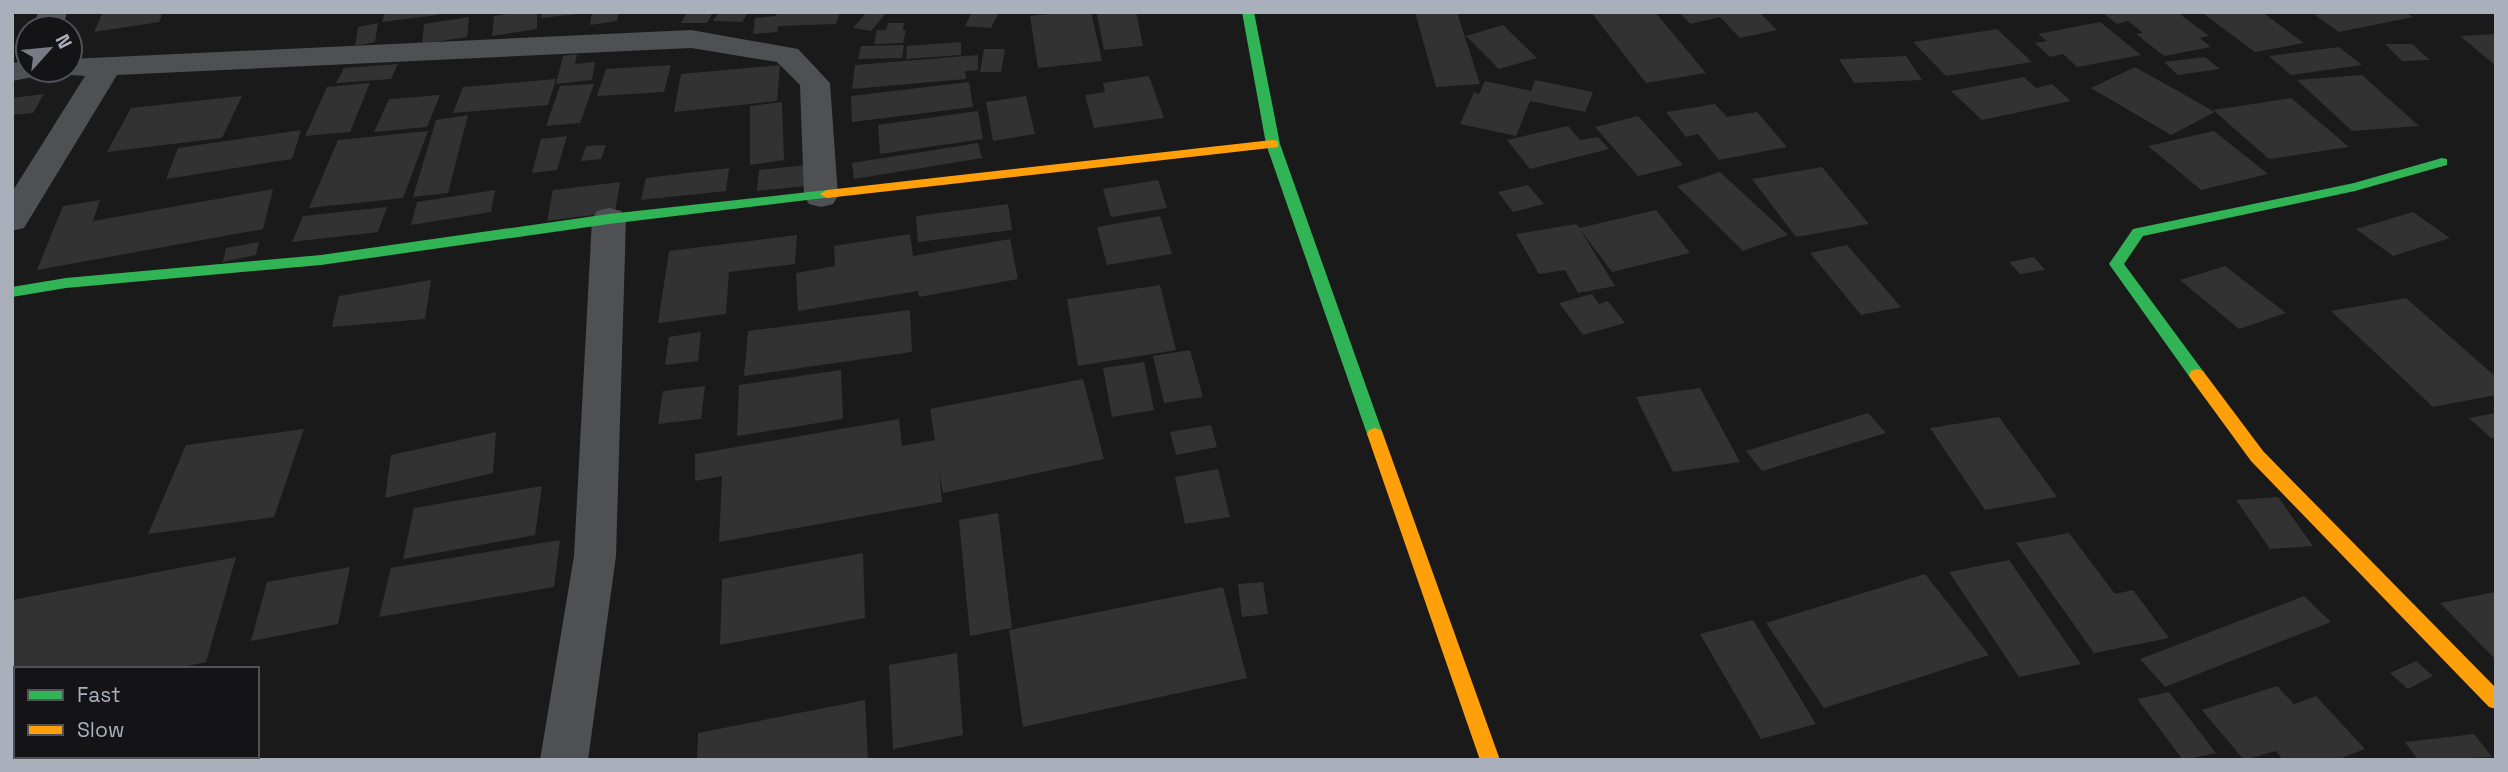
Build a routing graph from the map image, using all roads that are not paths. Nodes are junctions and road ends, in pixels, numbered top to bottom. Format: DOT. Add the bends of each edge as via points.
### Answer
graph roads {
  1 [pos="1248,12"];
  2 [pos="107,66"];
  3 [pos="84,67"];
  4 [pos="1273,144"];
  5 [pos="2442,162"];
  6 [pos="821,196"];
  7 [pos="12,219"];
  8 [pos="609,219"];
  9 [pos="13,294"];
  10 [pos="2496,701"];
  11 [pos="564,760"];
  12 [pos="1490,760"];
  1 -- 4 [label="street"];
  2 -- 3 [label="street"];
  2 -- 6 [label="street" via="691,39 787,55 815,83"];
  2 -- 7 [label="street"];
  4 -- 6 [label="street"];
  4 -- 12 [label="street"];
  5 -- 10 [label="street" via="2355,187 2138,232 2116,264 2257,456"];
  6 -- 8 [label="street"];
  8 -- 9 [label="street" via="321,260 66,283"];
  8 -- 11 [label="street" via="595,556"];
}
